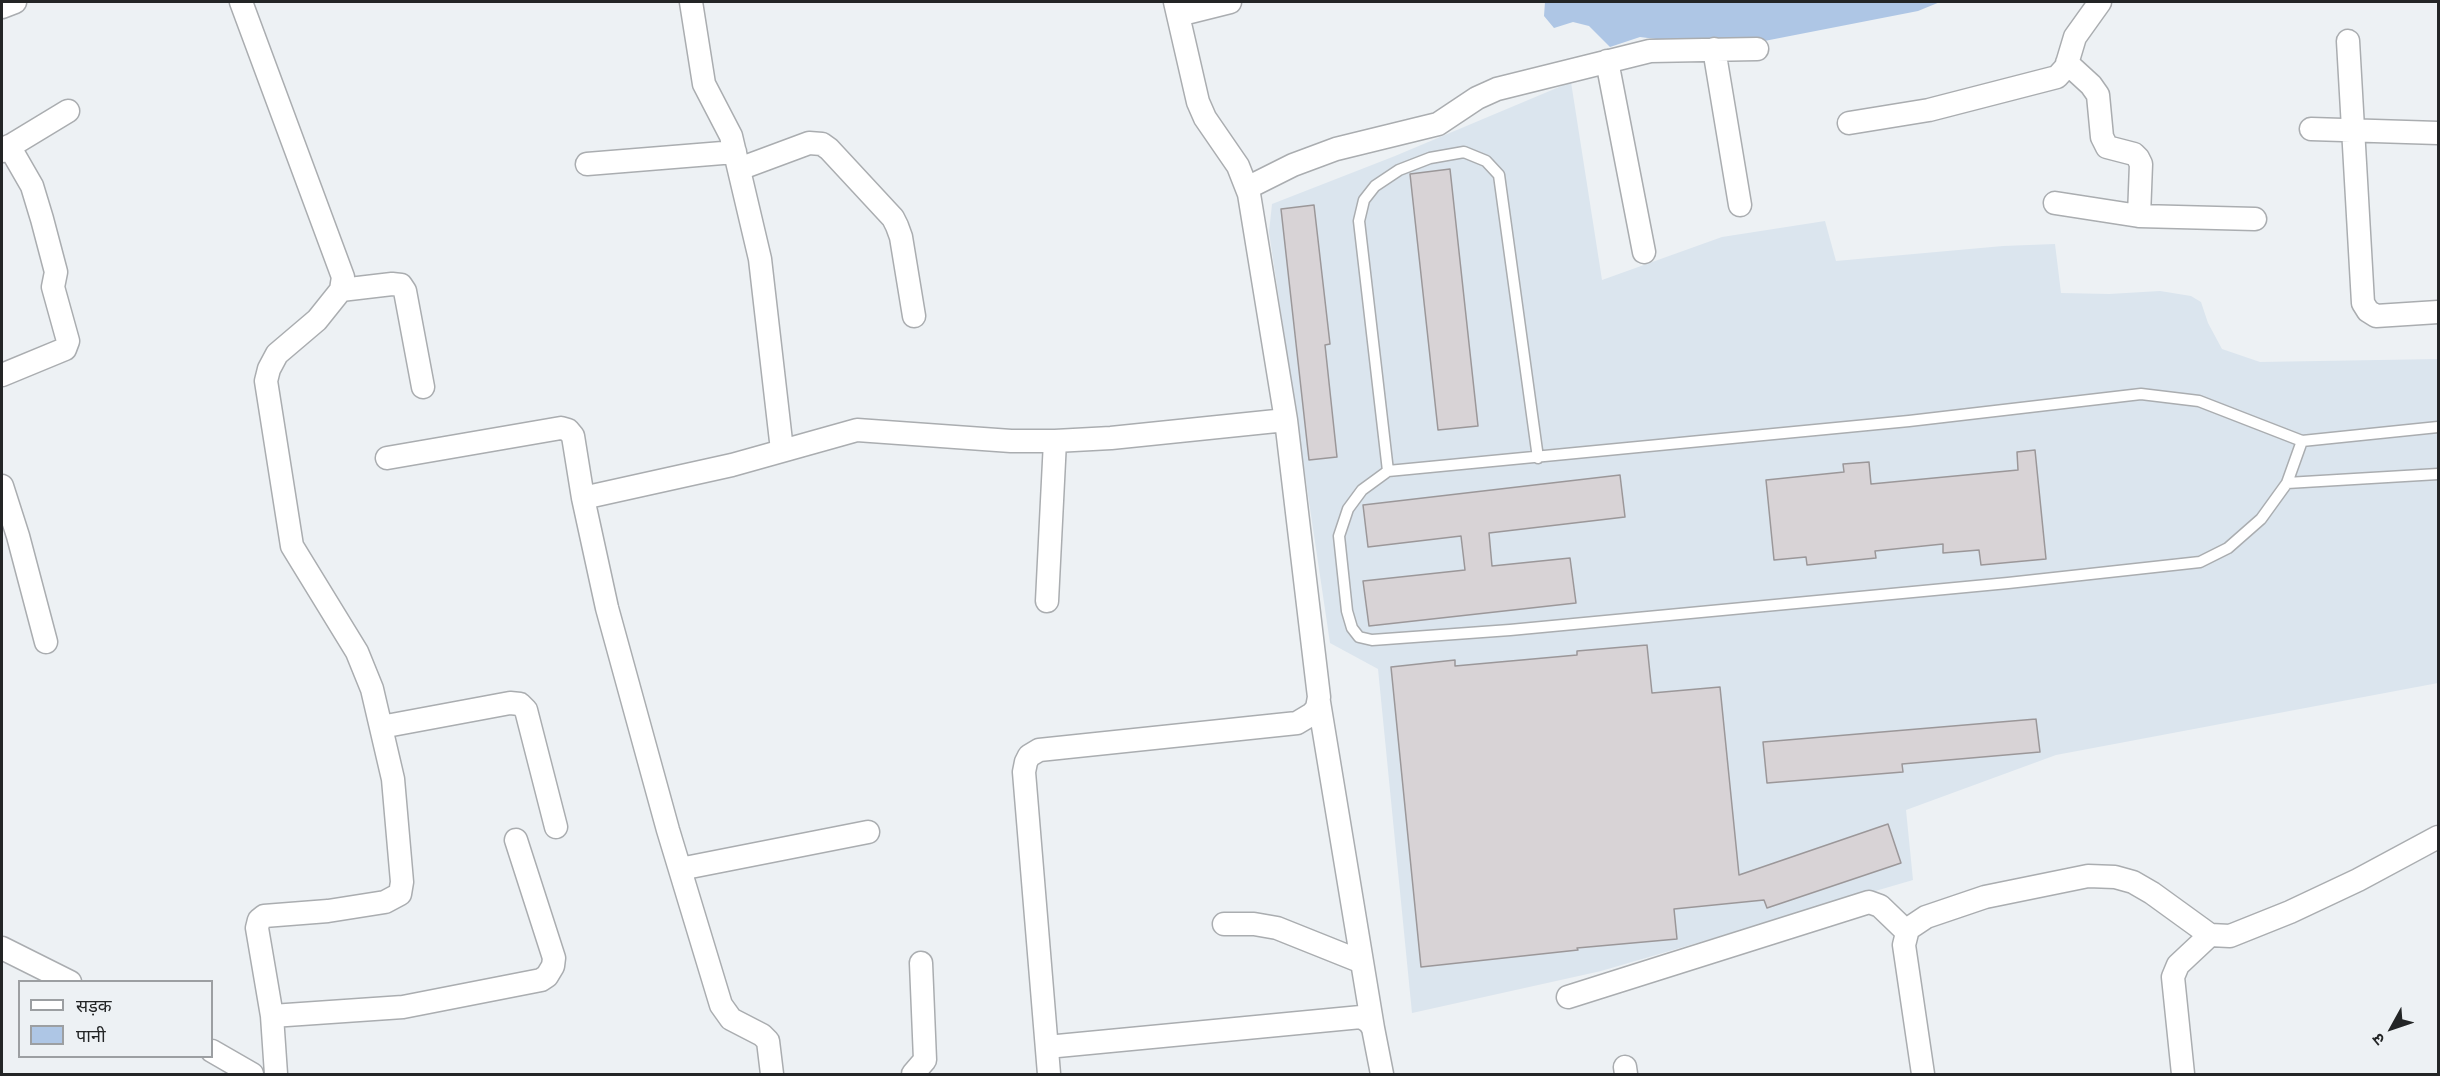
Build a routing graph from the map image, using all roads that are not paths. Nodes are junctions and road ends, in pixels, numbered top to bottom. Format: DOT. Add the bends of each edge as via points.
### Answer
graph roads {
  1 [pos="15,2"];
  2 [pos="242,2"];
  3 [pos="691,2"];
  4 [pos="1230,2"];
  5 [pos="2100,2"];
  6 [pos="2,7"];
  7 [pos="1176,8"];
  8 [pos="2348,41"];
  9 [pos="1714,49"];
  10 [pos="1757,49"];
  11 [pos="1607,61"];
  12 [pos="2067,63"];
  13 [pos="68,111"];
  14 [pos="1849,123"];
  15 [pos="2311,129"];
  16 [pos="2354,130"];
  17 [pos="2439,133"];
  18 [pos="5,148"];
  19 [pos="737,160"];
  20 [pos="587,165"];
  21 [pos="1247,188"];
  22 [pos="2055,203"];
  23 [pos="1740,205"];
  24 [pos="2139,216"];
  25 [pos="2255,219"];
  26 [pos="1644,252"];
  27 [pos="341,290"];
  28 [pos="2439,312"];
  29 [pos="914,316"];
  30 [pos="2,375"];
  31 [pos="423,387"];
  32 [pos="1286,420"];
  33 [pos="2439,427"];
  34 [pos="1055,441"];
  35 [pos="2302,441"];
  36 [pos="782,450"];
  37 [pos="387,458"];
  38 [pos="1538,458"];
  39 [pos="1388,471"];
  40 [pos="2439,474"];
  41 [pos="2287,483"];
  42 [pos="2,486"];
  43 [pos="582,498"];
  44 [pos="1047,601"];
  45 [pos="46,642"];
  46 [pos="1319,702"];
  47 [pos="381,726"];
  48 [pos="556,827"];
  49 [pos="868,832"];
  50 [pos="2439,837"];
  51 [pos="516,840"];
  52 [pos="680,869"];
  53 [pos="1224,924"];
  54 [pos="1907,932"];
  55 [pos="2210,935"];
  56 [pos="2,948"];
  57 [pos="1362,962"];
  58 [pos="921,963"];
  59 [pos="68,980"];
  60 [pos="1568,997"];
  61 [pos="272,1016"];
  62 [pos="1373,1028"];
  63 [pos="1047,1047"];
  64 [pos="213,1052"];
  65 [pos="252,1074"];
  66 [pos="276,1074"];
  67 [pos="772,1074"];
  68 [pos="913,1074"];
  69 [pos="1049,1074"];
  70 [pos="1382,1074"];
  71 [pos="1923,1074"];
  72 [pos="2183,1074"];
  1 -- 6 [label="street"];
  2 -- 27 [label="street" via="343,276"];
  3 -- 19 [label="street" via="704,84 731,136"];
  4 -- 7 [label="street"];
  5 -- 12 [label="street" via="2075,37"];
  7 -- 21 [label="street" via="1198,102 1238,166"];
  8 -- 16 [label="street"];
  9 -- 10 [label="street"];
  9 -- 11 [label="street" via="1650,51"];
  9 -- 23 [label="street"];
  11 -- 21 [label="street" via="1497,88 1438,124 1336,148"];
  11 -- 26 [label="street"];
  12 -- 14 [label="street" via="2057,77 1929,110"];
  12 -- 24 [label="street" via="2098,95 2102,137 2107,147 2134,154 2141,164"];
  13 -- 18 [label="street"];
  15 -- 16 [label="street"];
  16 -- 17 [label="street"];
  16 -- 28 [label="street" via="2363,303 2376,316"];
  18 -- 30 [label="street" via="32,186 56,272 53,287 68,342 66,349"];
  19 -- 20 [label="street"];
  19 -- 29 [label="street" via="809,143 829,149 893,218 901,237"];
  19 -- 36 [label="street" via="760,259"];
  21 -- 32 [label="street"];
  22 -- 24 [label="street"];
  24 -- 25 [label="street"];
  27 -- 31 [label="street" via="401,285"];
  27 -- 47 [label="street" via="317,320 277,354 266,381 292,546 357,652"];
  32 -- 34 [label="street"];
  32 -- 46 [label="street"];
  33 -- 35 [label="lane"];
  34 -- 36 [label="street" via="857,430"];
  34 -- 44 [label="street"];
  35 -- 38 [label="lane" via="2199,401 2140,394"];
  35 -- 41 [label="lane"];
  36 -- 43 [label="street"];
  37 -- 43 [label="street" via="561,428 573,436"];
  38 -- 39 [label="lane"];
  38 -- 39 [label="lane" via="1498,175 1486,161 1464,152 1430,158 1399,171 1375,186 1364,200 1359,221"];
  39 -- 41 [label="lane" via="1352,502 1340,536 1352,628 1359,637 1372,640 2200,562 2228,548 2261,519"];
  40 -- 41 [label="lane"];
  42 -- 45 [label="street"];
  43 -- 52 [label="street" via="607,608"];
  46 -- 57 [label="street"];
  46 -- 63 [label="street" via="1312,714 1297,723 1039,750 1029,756 1024,772"];
  47 -- 48 [label="street" via="520,704 526,710"];
  47 -- 61 [label="street" via="393,778 400,894 385,902 264,916 259,920 257,928"];
  49 -- 52 [label="street"];
  50 -- 55 [label="street" via="2290,912 2230,936"];
  51 -- 61 [label="street" via="554,958 547,976 403,1007"];
  52 -- 67 [label="street" via="723,1010 768,1041"];
  53 -- 57 [label="street" via="1277,928"];
  54 -- 55 [label="street" via="1926,917 1985,897 2088,876 2133,882"];
  54 -- 60 [label="street" via="1880,906 1869,902"];
  54 -- 71 [label="street" via="1904,945"];
  55 -- 72 [label="street" via="2178,965 2173,977"];
  56 -- 59 [label="street"];
  57 -- 62 [label="street"];
  58 -- 68 [label="street" via="925,1060"];
  61 -- 66 [label="street"];
  62 -- 63 [label="street" via="1361,1017"];
  62 -- 70 [label="street"];
  63 -- 69 [label="street"];
  64 -- 65 [label="street"];
}
